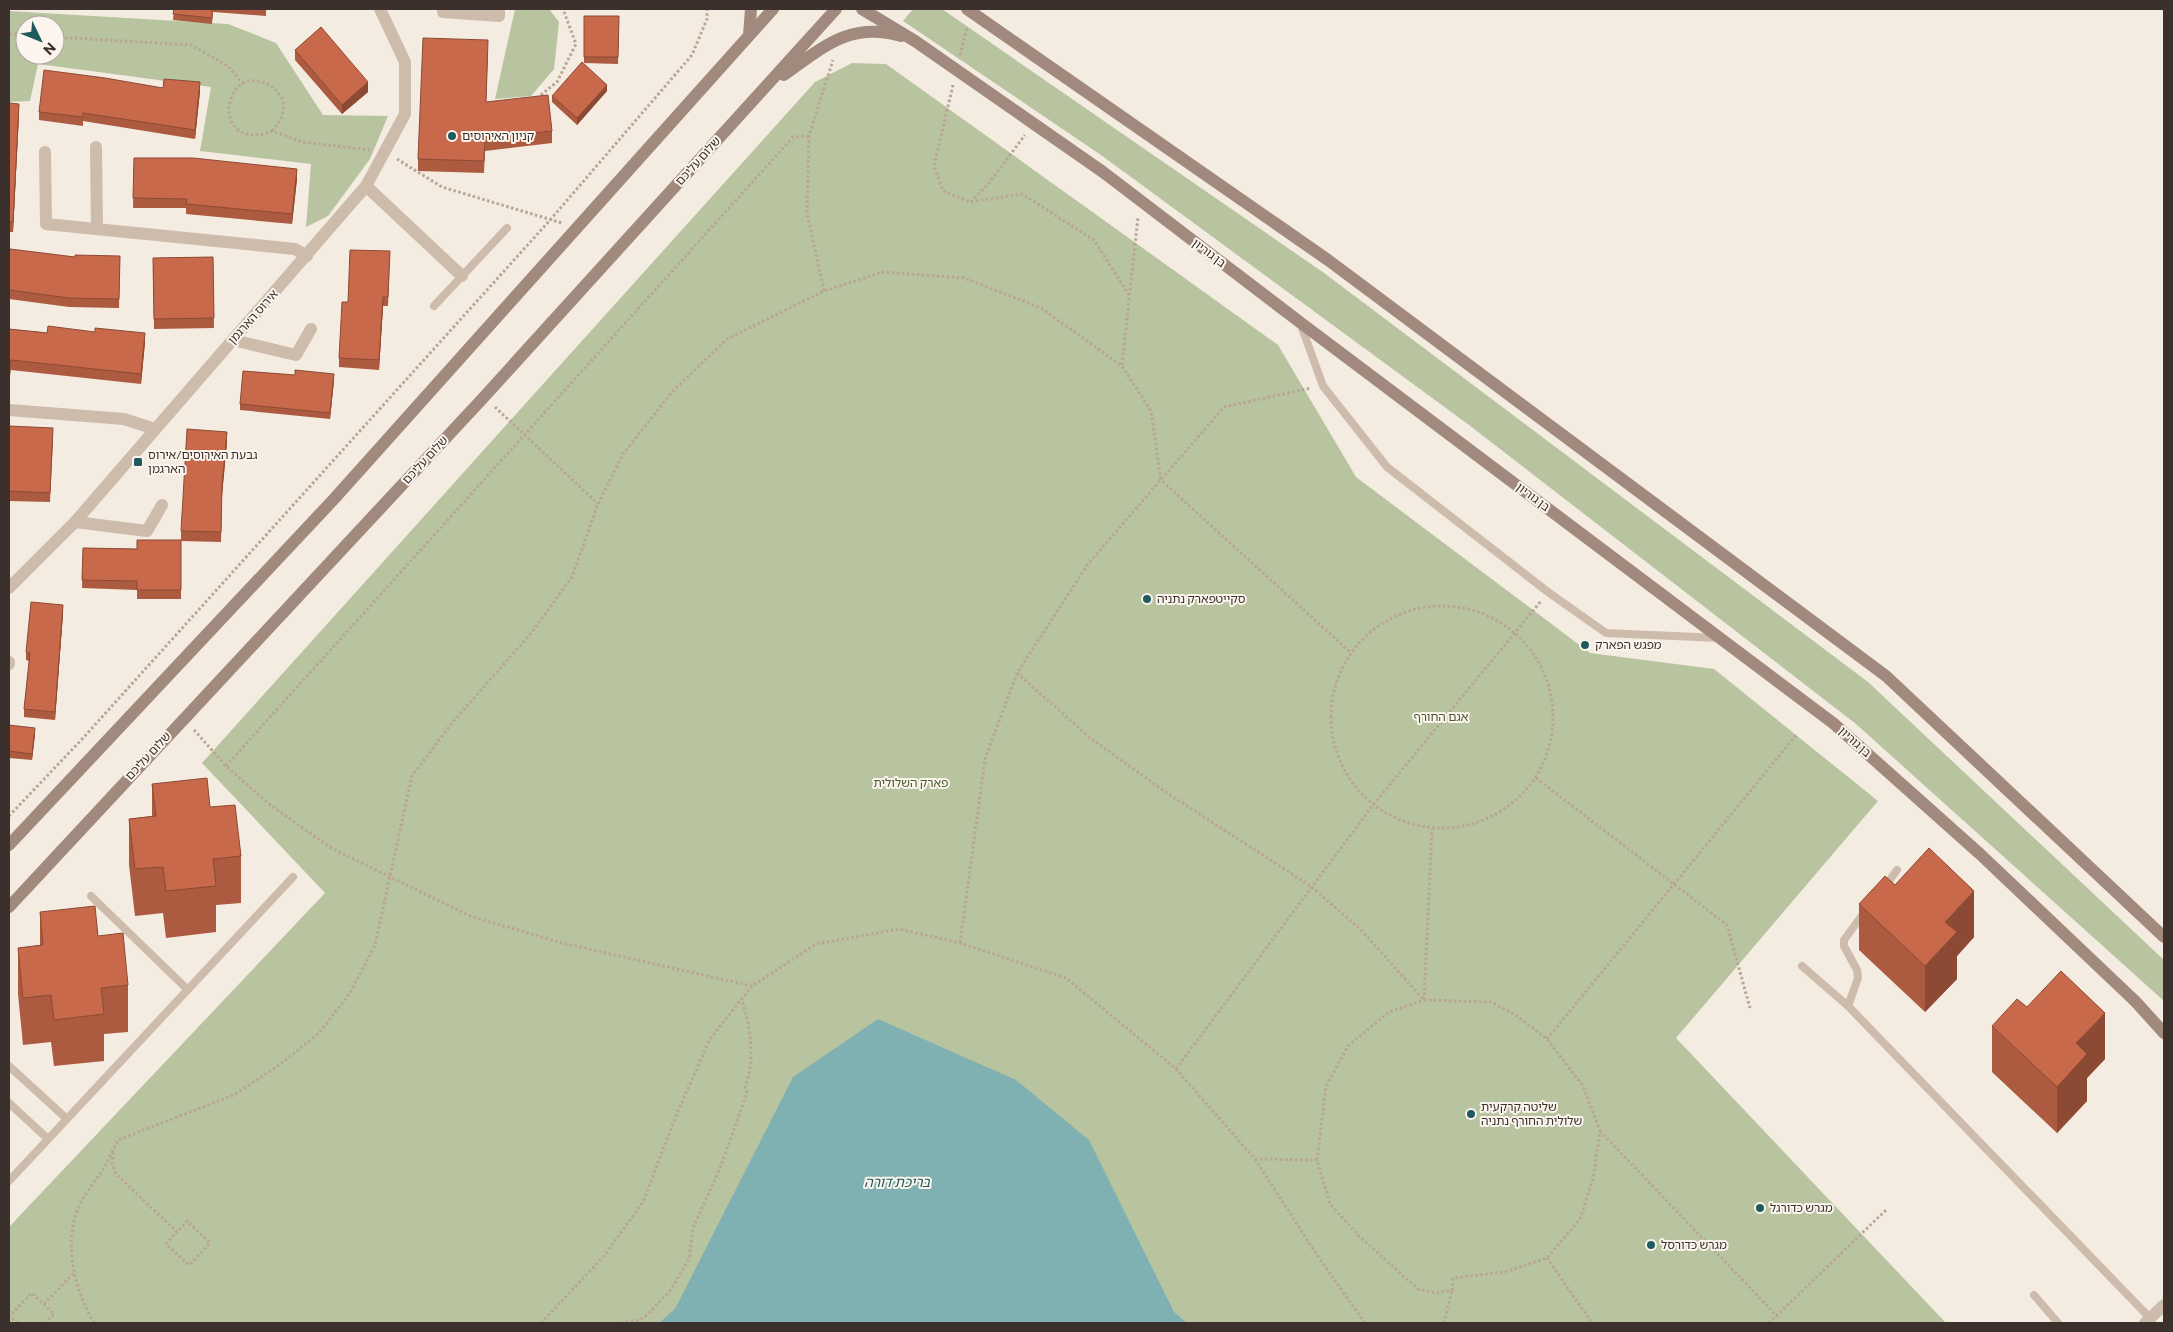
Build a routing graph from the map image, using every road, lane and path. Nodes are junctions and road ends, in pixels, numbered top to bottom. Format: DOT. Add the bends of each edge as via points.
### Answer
graph roads {
  1 [pos="380,9"];
  2 [pos="499,9"];
  3 [pos="563,9"];
  4 [pos="707,9"];
  5 [pos="750,9"];
  6 [pos="773,9"];
  7 [pos="836,9"];
  8 [pos="862,9"];
  9 [pos="967,9"];
  10 [pos="442,12"];
  11 [pos="749,35"];
  12 [pos="841,36"];
  13 [pos="65,38"];
  14 [pos="915,41"];
  15 [pos="243,84"];
  16 [pos="766,88"];
  17 [pos="530,104"];
  18 [pos="1034,124"];
  19 [pos="272,131"];
  20 [pos="809,136"];
  21 [pos="96,147"];
  22 [pos="45,152"];
  23 [pos="384,152"];
  24 [pos="934,166"];
  25 [pos="366,186"];
  26 [pos="1140,200"];
  27 [pos="970,202"];
  28 [pos="551,219"];
  29 [pos="578,227"];
  30 [pos="507,228"];
  31 [pos="97,230"];
  32 [pos="307,256"];
  33 [pos="462,276"];
  34 [pos="824,291"];
  35 [pos="1129,295"];
  36 [pos="434,306"];
  37 [pos="1301,324"];
  38 [pos="311,329"];
  39 [pos="232,340"];
  40 [pos="1122,366"];
  41 [pos="1323,386"];
  42 [pos="484,397"];
  43 [pos="9,410"];
  44 [pos="155,429"];
  45 [pos="524,435"];
  46 [pos="1161,480"];
  47 [pos="598,504"];
  48 [pos="162,505"];
  49 [pos="75,522"];
  50 [pos="9,588"];
  51 [pos="1548,592"];
  52 [pos="1514,633"];
  53 [pos="1722,639"];
  54 [pos="1351,653"];
  55 [pos="1017,673"];
  56 [pos="183,717"];
  57 [pos="1797,734"];
  58 [pos="226,766"];
  59 [pos="1536,778"];
  60 [pos="1373,805"];
  61 [pos="9,816"];
  62 [pos="1432,828"];
  63 [pos="9,845"];
  64 [pos="1898,870"];
  65 [pos="293,877"];
  66 [pos="391,878"];
  67 [pos="1675,886"];
  68 [pos="1312,887"];
  69 [pos="1881,891"];
  70 [pos="91,896"];
  71 [pos="1870,905"];
  72 [pos="9,907"];
  73 [pos="2164,937"];
  74 [pos="960,943"];
  75 [pos="1802,966"];
  76 [pos="752,986"];
  77 [pos="188,990"];
  78 [pos="742,1000"];
  79 [pos="1424,1000"];
  80 [pos="1848,1006"];
  81 [pos="1750,1008"];
  82 [pos="2164,1033"];
  83 [pos="1547,1039"];
  84 [pos="9,1066"];
  85 [pos="1176,1069"];
  86 [pos="9,1103"];
  87 [pos="67,1119"];
  88 [pos="1600,1131"];
  89 [pos="48,1139"];
  90 [pos="114,1149"];
  91 [pos="1255,1158"];
  92 [pos="1317,1160"];
  93 [pos="9,1181"];
  94 [pos="1887,1209"];
  95 [pos="177,1232"];
  96 [pos="1546,1258"];
  97 [pos="74,1272"];
  98 [pos="1452,1290"];
  99 [pos="2034,1295"];
  100 [pos="44,1304"];
  101 [pos="2164,1305"];
  102 [pos="1777,1316"];
  103 [pos="2149,1322"];
  104 [pos="18,1323"];
  105 [pos="46,1323"];
  106 [pos="94,1323"];
  107 [pos="541,1323"];
  108 [pos="621,1323"];
  109 [pos="1365,1323"];
  110 [pos="1444,1323"];
  111 [pos="1592,1323"];
  112 [pos="1769,1323"];
  113 [pos="2058,1323"];
  1 -- 23 [label="street, אירוס הארגמן" via="405,62 405,114"];
  2 -- 10 [label="street" via="499,16"];
  3 -- 17 [label="path" via="576,44 557,82"];
  4 -- 28 [label="path" via="707,19 692,55"];
  5 -- 11 [label="main road"];
  6 -- 11 [label="main road"];
  7 -- 16 [label="main road, שלום עליכם"];
  8 -- 14 [label="main road, בן גוריון"];
  9 -- 73 [label="main road" via="1328,260 1886,676"];
  11 -- 29 [label="main road"];
  12 -- 14 [label="main road" via="864,30"];
  12 -- 16 [label="main road"];
  12 -- 20 [label="path"];
  13 -- 15 [label="path" via="191,45 228,66"];
  14 -- 18 [label="main road, בן גוריון"];
  15 -- 19 [label="path" via="260,81 275,87 281,95 284,113"];
  15 -- 19 [label="path" via="234,92 229,106 232,123 244,134 254,136"];
  16 -- 42 [label="main road, שלום עליכם"];
  18 -- 26 [label="main road, בן גוריון"];
  18 -- 27 [label="path" via="989,183"];
  19 -- 23 [label="path" via="303,142"];
  20 -- 34 [label="path" via="807,213"];
  20 -- 45 [label="path" via="793,137"];
  21 -- 31 [label="street"];
  22 -- 31 [label="street" via="46,224"];
  23 -- 25 [label="street, אירוס הארגמן"];
  23 -- 28 [label="path" via="442,187"];
  24 -- 27 [label="path" via="943,190"];
  25 -- 32 [label="street, אירוס הארגמן"];
  25 -- 33 [label="street"];
  26 -- 35 [label="path"];
  26 -- 37 [label="main road, בן גוריון"];
  27 -- 35 [label="path" via="1022,194 1094,240"];
  28 -- 29 [label="path"];
  28 -- 61 [label="path"];
  29 -- 63 [label="main road" via="334,499"];
  30 -- 33 [label="lane"];
  31 -- 32 [label="street" via="295,248"];
  32 -- 39 [label="street, אירוס הארגמן"];
  33 -- 36 [label="lane"];
  34 -- 40 [label="path" via="882,272 964,278 1041,308"];
  34 -- 47 [label="path" via="727,339 672,392 635,438 623,454"];
  35 -- 40 [label="path"];
  37 -- 41 [label="lane"];
  37 -- 53 [label="main road, בן גוריון"];
  38 -- 39 [label="street" via="296,355"];
  39 -- 44 [label="street, אירוס הארגמן"];
  40 -- 46 [label="path" via="1151,411"];
  41 -- 46 [label="path" via="1224,407"];
  41 -- 51 [label="lane" via="1386,467"];
  42 -- 45 [label="path"];
  42 -- 56 [label="main road, שלום עליכם"];
  43 -- 44 [label="street" via="124,419"];
  44 -- 49 [label="street, אירוס הארגמן"];
  45 -- 47 [label="path"];
  45 -- 58 [label="path"];
  46 -- 54 [label="path"];
  46 -- 55 [label="path" via="1088,564"];
  47 -- 66 [label="path" via="572,577 532,632 452,723 412,776"];
  48 -- 49 [label="street" via="147,531"];
  49 -- 50 [label="street, אירוס הארגמן"];
  51 -- 52 [label="path"];
  51 -- 53 [label="lane" via="1606,633"];
  52 -- 54 [label="path" via="1478,612 1452,606 1416,609 1384,623"];
  52 -- 59 [label="path" via="1537,658 1550,687 1554,718 1549,749"];
  52 -- 60 [label="path"];
  53 -- 82 [label="main road, בן גוריון" via="1833,723 1980,854 2136,1002"];
  54 -- 60 [label="path" via="1338,677 1331,711 1334,746 1349,778"];
  55 -- 68 [label="path" via="1089,738"];
  55 -- 74 [label="path" via="985,759"];
  56 -- 58 [label="path"];
  56 -- 72 [label="main road, שלום עליכם"];
  57 -- 67 [label="path"];
  58 -- 66 [label="path" via="269,804 332,848"];
  59 -- 62 [label="path" via="1516,800 1491,817 1462,827"];
  59 -- 67 [label="path"];
  60 -- 62 [label="path" via="1401,821"];
  60 -- 68 [label="path"];
  62 -- 79 [label="path"];
  64 -- 69 [label="lane"];
  65 -- 77 [label="lane"];
  66 -- 76 [label="path" via="470,916 562,943"];
  66 -- 90 [label="path" via="375,945 350,993 319,1033 234,1095 118,1140"];
  67 -- 81 [label="path" via="1727,925"];
  67 -- 83 [label="path"];
  68 -- 79 [label="path" via="1362,931"];
  68 -- 85 [label="path"];
  70 -- 77 [label="lane"];
  71 -- 80 [label="lane" via="1844,940 1858,978"];
  74 -- 76 [label="path" via="899,929 816,944"];
  74 -- 85 [label="path" via="1066,978"];
  75 -- 80 [label="lane"];
  76 -- 78 [label="path"];
  77 -- 87 [label="lane"];
  78 -- 107 [label="path" via="710,1039 643,1202 604,1256"];
  78 -- 108 [label="path" via="750,1032 747,1093 720,1168 693,1228 690,1258 670,1291 647,1315"];
  79 -- 83 [label="path" via="1491,1002 1517,1016"];
  79 -- 92 [label="path" via="1389,1012 1348,1046 1326,1086"];
  80 -- 103 [label="lane"];
  83 -- 88 [label="path" via="1583,1086"];
  84 -- 87 [label="lane"];
  85 -- 91 [label="path"];
  86 -- 89 [label="lane"];
  87 -- 89 [label="lane"];
  88 -- 96 [label="path" via="1593,1179 1580,1219"];
  88 -- 102 [label="path"];
  89 -- 93 [label="lane"];
  90 -- 95 [label="path" via="112,1163 116,1174"];
  90 -- 97 [label="path" via="79,1206 70,1237"];
  91 -- 92 [label="path"];
  91 -- 109 [label="path"];
  92 -- 98 [label="path" via="1330,1204 1360,1237 1418,1289 1437,1293"];
  94 -- 102 [label="path"];
  95 -- 95 [label="path" via="187,1221 210,1243 189,1265 166,1244"];
  96 -- 98 [label="path" via="1505,1272 1453,1278"];
  96 -- 111 [label="path"];
  97 -- 100 [label="path"];
  97 -- 106 [label="path" via="81,1302"];
  98 -- 110 [label="path"];
  99 -- 113 [label="lane"];
  100 -- 104 [label="path" via="32,1293 10,1316"];
  100 -- 105 [label="path" via="54,1314"];
  101 -- 103 [label="street"];
  102 -- 112 [label="path"];
}
